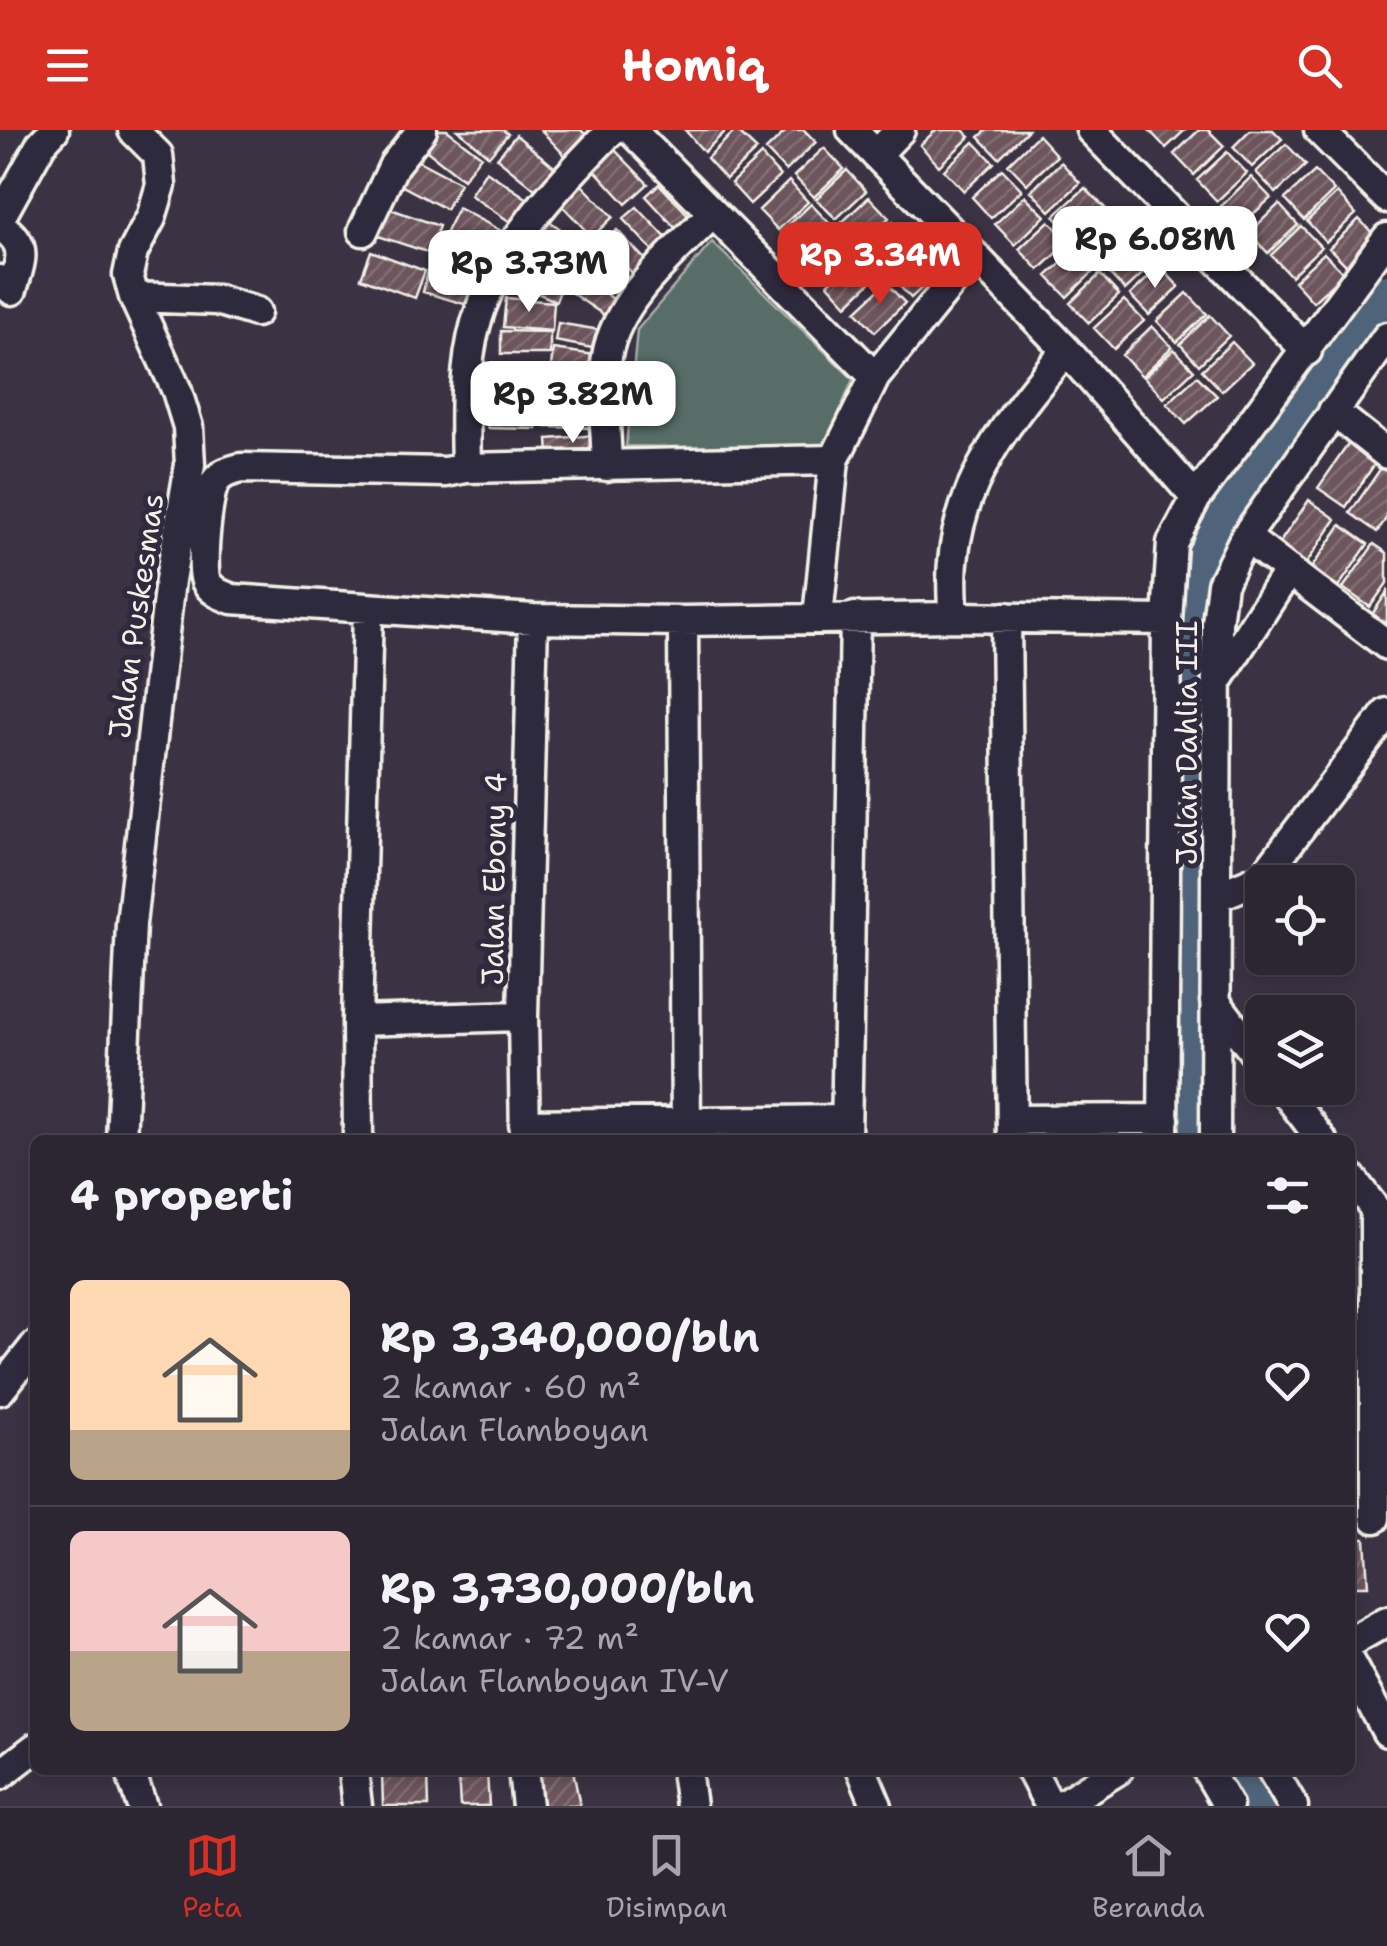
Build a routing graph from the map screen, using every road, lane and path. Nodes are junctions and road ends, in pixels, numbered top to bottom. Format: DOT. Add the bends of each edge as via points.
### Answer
graph roads {
  1 [pos="54,130"];
  2 [pos="133,130"];
  3 [pos="422,130"];
  4 [pos="612,130"];
  5 [pos="631,130"];
  6 [pos="852,130"];
  7 [pos="900,130"];
  8 [pos="1090,130"];
  9 [pos="1319,130"];
  10 [pos="876,155"];
  11 [pos="1387,198"];
  12 [pos="713,212"];
  13 [pos="363,231"];
  14 [pos="1387,238"];
  15 [pos="974,255"];
  16 [pos="6,285"];
  17 [pos="134,297"];
  18 [pos="256,312"];
  19 [pos="1387,337"];
  20 [pos="1066,350"];
  21 [pos="1307,351"];
  22 [pos="875,377"];
  23 [pos="1333,412"];
  24 [pos="1387,454"];
  25 [pos="834,460"];
  26 [pos="607,466"];
  27 [pos="466,468"];
  28 [pos="1196,498"];
  29 [pos="1246,537"];
  30 [pos="1289,570"];
  31 [pos="368,610"];
  32 [pos="818,617"];
  33 [pos="855,617"];
  34 [pos="953,617"];
  35 [pos="1006,617"];
  36 [pos="533,620"];
  37 [pos="1166,620"];
  38 [pos="683,621"];
  39 [pos="1387,645"];
  40 [pos="1217,682"];
  41 [pos="1387,713"];
  42 [pos="1218,896"];
  43 [pos="1215,1001"];
  44 [pos="523,1016"];
  45 [pos="357,1020"];
  46 [pos="1245,1041"];
  47 [pos="1295,1105"];
  48 [pos="686,1130"];
  49 [pos="846,1130"];
  50 [pos="1012,1130"];
  51 [pos="1163,1130"];
  52 [pos="525,1132"];
  53 [pos="121,1135"];
  54 [pos="358,1135"];
  55 [pos="1215,1135"];
  56 [pos="1318,1135"];
  57 [pos="1355,1181"];
  58 [pos="1381,1209"];
  59 [pos="30,1352"];
  60 [pos="0,1390"];
  61 [pos="1372,1512"];
  62 [pos="1387,1620"];
  63 [pos="1355,1639"];
  64 [pos="1355,1672"];
  65 [pos="1387,1732"];
  66 [pos="30,1752"];
  67 [pos="0,1775"];
  68 [pos="354,1775"];
  69 [pos="524,1775"];
  70 [pos="687,1775"];
  71 [pos="864,1775"];
  72 [pos="1034,1775"];
  73 [pos="1110,1775"];
  74 [pos="1210,1775"];
  75 [pos="1275,1775"];
  76 [pos="357,1806"];
  77 [pos="527,1806"];
  78 [pos="691,1806"];
  79 [pos="877,1806"];
  80 [pos="1050,1806"];
  81 [pos="1060,1806"];
  82 [pos="1228,1806"];
  83 [pos="1293,1806"];
  1 -- 16 [label="street" via="0,218 21,250"];
  2 -- 17 [label="street, Jalan Puskesmas" via="158,155 161,185 132,252"];
  3 -- 13 [label="street" via="394,165"];
  4 -- 27 [label="street" via="543,206 488,292 475,325 465,401"];
  5 -- 12 [label="street"];
  6 -- 10 [label="street"];
  7 -- 10 [label="street"];
  8 -- 21 [label="street"];
  9 -- 11 [label="street"];
  10 -- 15 [label="street"];
  12 -- 22 [label="street"];
  12 -- 26 [label="street" via="644,286 618,326 604,390"];
  14 -- 21 [label="street"];
  15 -- 20 [label="street"];
  15 -- 22 [label="street"];
  17 -- 18 [label="street" via="217,300"];
  17 -- 53 [label="street, Jalan Puskesmas" via="177,391 190,465 170,580 131,924"];
  19 -- 23 [label="street, Jalan Dahlia III"];
  20 -- 28 [label="street"];
  20 -- 34 [label="street" via="984,460 952,560"];
  21 -- 28 [label="street"];
  22 -- 25 [label="street"];
  23 -- 24 [label="street"];
  23 -- 29 [label="street, Jalan Dahlia III"];
  25 -- 26 [label="street"];
  25 -- 32 [label="street"];
  26 -- 27 [label="street"];
  27 -- 31 [label="street" via="241,468 215,482 204,566 217,594"];
  28 -- 37 [label="street" via="1172,542"];
  29 -- 30 [label="street"];
  29 -- 40 [label="street, Jalan Dahlia III" via="1222,584"];
  30 -- 39 [label="street"];
  30 -- 40 [label="street"];
  31 -- 36 [label="street"];
  31 -- 45 [label="street"];
  32 -- 33 [label="street"];
  32 -- 38 [label="street"];
  33 -- 34 [label="street"];
  33 -- 49 [label="street"];
  34 -- 35 [label="street"];
  35 -- 37 [label="street"];
  35 -- 50 [label="street"];
  36 -- 38 [label="street"];
  36 -- 44 [label="street, Jalan Ebony 4"];
  37 -- 51 [label="street"];
  38 -- 48 [label="street"];
  40 -- 42 [label="street, Jalan Dahlia III"];
  41 -- 42 [label="street" via="1263,878"];
  42 -- 43 [label="street, Jalan Dahlia III"];
  43 -- 46 [label="street"];
  43 -- 55 [label="street, Jalan Dahlia III"];
  44 -- 45 [label="street"];
  44 -- 52 [label="street, Jalan Ebony 4"];
  45 -- 54 [label="street"];
  47 -- 56 [label="street"];
  48 -- 49 [label="street"];
  48 -- 52 [label="street"];
  50 -- 51 [label="street"];
  57 -- 58 [label="street"];
  58 -- 61 [label="street"];
  59 -- 60 [label="street"];
  62 -- 63 [label="street"];
  64 -- 65 [label="street"];
  66 -- 67 [label="street"];
  68 -- 76 [label="street"];
  69 -- 77 [label="street"];
  70 -- 78 [label="street"];
  71 -- 79 [label="street"];
  72 -- 80 [label="street"];
  73 -- 81 [label="street"];
  74 -- 82 [label="street"];
  75 -- 83 [label="street"];
}
